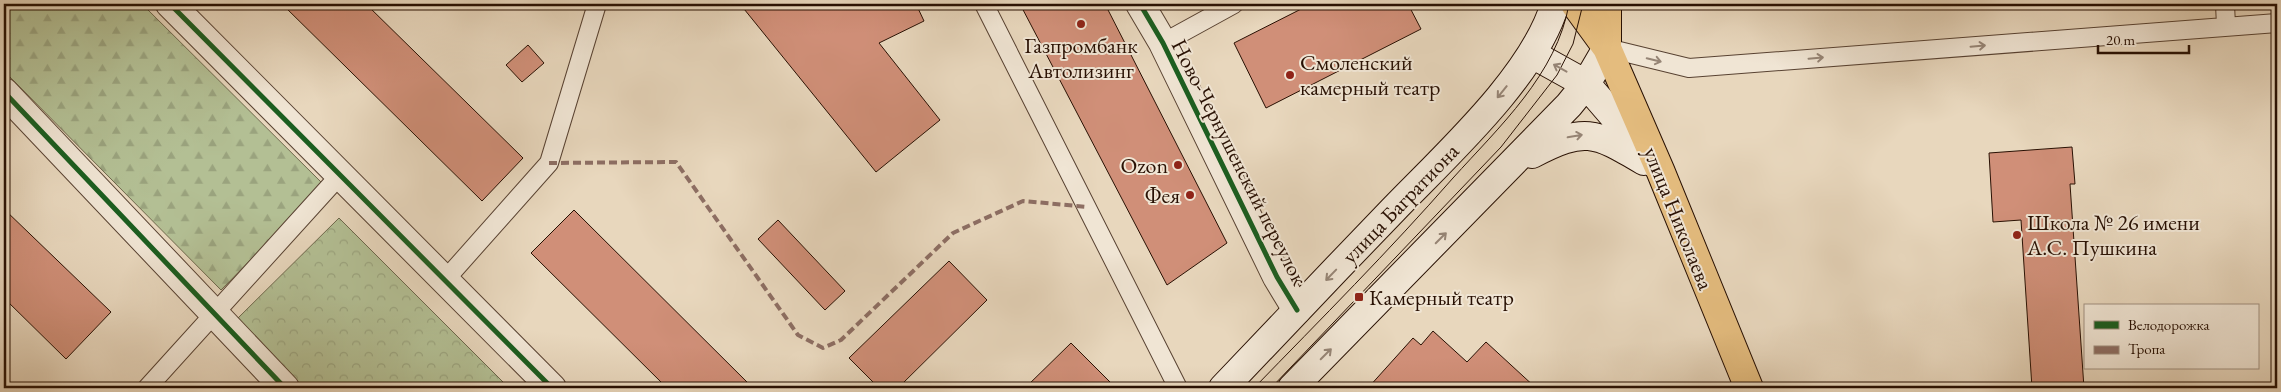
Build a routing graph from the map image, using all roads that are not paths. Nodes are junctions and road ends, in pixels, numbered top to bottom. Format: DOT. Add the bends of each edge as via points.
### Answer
graph roads {
  1 [pos="172,4"];
  2 [pos="596,4"];
  3 [pos="984,4"];
  4 [pos="1140,4"];
  5 [pos="1234,4"];
  6 [pos="1555,4"];
  7 [pos="1574,4"];
  8 [pos="1607,4"];
  9 [pos="2225,4"];
  10 [pos="2277,23"];
  11 [pos="2226,26"];
  12 [pos="1163,44"];
  13 [pos="1607,48"];
  14 [pos="1532,54"];
  15 [pos="1586,84"];
  16 [pos="6,98"];
  17 [pos="1515,163"];
  18 [pos="1660,170"];
  19 [pos="340,175"];
  20 [pos="445,280"];
  21 [pos="1297,310"];
  22 [pos="214,315"];
  23 [pos="147,388"];
  24 [pos="285,388"];
  25 [pos="552,388"];
  26 [pos="1178,388"];
  27 [pos="1223,388"];
  28 [pos="1292,388"];
  29 [pos="1749,388"];
  1 -- 19 [label="main road"];
  2 -- 20 [label="lane" via="549,163"];
  3 -- 26 [label="lane"];
  4 -- 12 [label="main road, Ново-Чернушенский переулок"];
  5 -- 12 [label="lane"];
  6 -- 14 [label="main road, улица Багратиона"];
  7 -- 13 [label="main road, улица Николаева"];
  8 -- 13 [label="main road, улица Николаева"];
  9 -- 11 [label="lane"];
  10 -- 11 [label="lane"];
  13 -- 11 [label="lane, one-way" via="1689,68"];
  12 -- 21 [label="main road, Ново-Чернушенский переулок" via="1277,276"];
  13 -- 15 [label="main road"];
  13 -- 18 [label="main road, улица Николаева"];
  15 -- 14 [label="main road, one-way"];
  14 -- 21 [label="main road, улица Багратиона, one-way" via="1477,124"];
  15 -- 17 [label="main road"];
  15 -- 18 [label="main road"];
  16 -- 22 [label="main road"];
  17 -- 18 [label="main road, one-way" via="1562,139 1580,134 1617,145"];
  28 -- 17 [label="main road, one-way"];
  18 -- 29 [label="main road, улица Николаева"];
  19 -- 20 [label="main road"];
  19 -- 22 [label="lane"];
  20 -- 25 [label="main road"];
  21 -- 27 [label="main road, улица Багратиона"];
  22 -- 23 [label="lane"];
  22 -- 24 [label="main road"];
}
